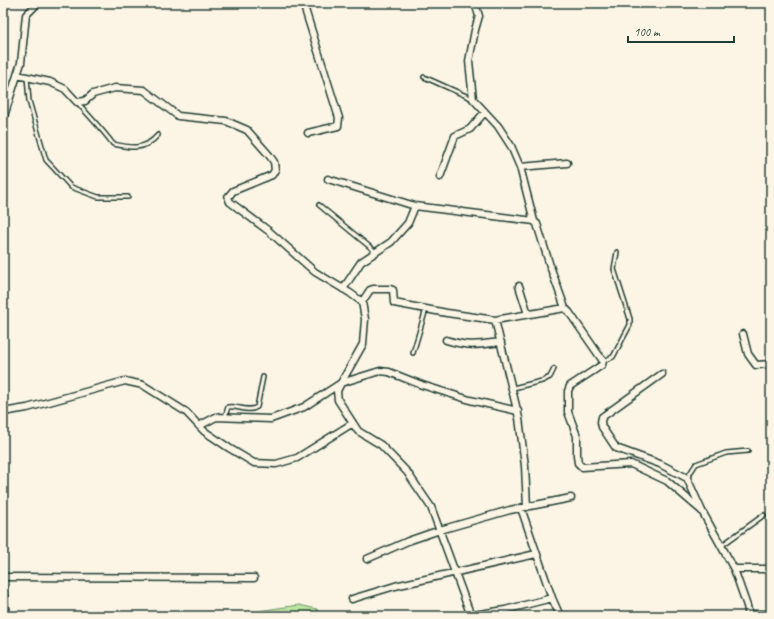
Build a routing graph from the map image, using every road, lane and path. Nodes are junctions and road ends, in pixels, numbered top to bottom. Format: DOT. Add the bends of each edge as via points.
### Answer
graph roads {
  1 [pos="38,3"];
  2 [pos="303,3"];
  3 [pos="475,3"];
  4 [pos="17,75"];
  5 [pos="27,77"];
  6 [pos="424,77"];
  7 [pos="473,99"];
  8 [pos="77,102"];
  9 [pos="485,112"];
  10 [pos="3,119"];
  11 [pos="308,133"];
  12 [pos="158,135"];
  13 [pos="567,163"];
  14 [pos="520,167"];
  15 [pos="440,177"];
  16 [pos="328,179"];
  17 [pos="128,196"];
  18 [pos="319,205"];
  19 [pos="415,206"];
  20 [pos="534,221"];
  21 [pos="376,252"];
  22 [pos="617,252"];
  23 [pos="519,286"];
  24 [pos="343,288"];
  25 [pos="362,302"];
  26 [pos="565,308"];
  27 [pos="426,309"];
  28 [pos="528,314"];
  29 [pos="496,320"];
  30 [pos="743,334"];
  31 [pos="446,340"];
  32 [pos="501,342"];
  33 [pos="413,353"];
  34 [pos="603,361"];
  35 [pos="771,364"];
  36 [pos="554,369"];
  37 [pos="662,374"];
  38 [pos="263,377"];
  39 [pos="341,383"];
  40 [pos="513,388"];
  41 [pos="518,411"];
  42 [pos="3,412"];
  43 [pos="224,417"];
  44 [pos="353,423"];
  45 [pos="199,426"];
  46 [pos="748,451"];
  47 [pos="687,478"];
  48 [pos="571,498"];
  49 [pos="524,507"];
  50 [pos="702,511"];
  51 [pos="764,515"];
  52 [pos="440,530"];
  53 [pos="721,546"];
  54 [pos="536,554"];
  55 [pos="367,559"];
  56 [pos="734,569"];
  57 [pos="771,569"];
  58 [pos="455,574"];
  59 [pos="3,577"];
  60 [pos="254,578"];
  61 [pos="3,587"];
  62 [pos="352,598"];
  63 [pos="552,598"];
  64 [pos="771,614"];
  65 [pos="749,615"];
  66 [pos="6,616"];
  67 [pos="470,616"];
  68 [pos="560,616"];
  1 -- 4 [label="street" via="26,16 21,63"];
  2 -- 11 [label="street" via="340,123 338,126"];
  3 -- 7 [label="street" via="479,16 469,61"];
  4 -- 5 [label="street"];
  4 -- 10 [label="street"];
  5 -- 8 [label="street" via="50,82 65,89"];
  5 -- 17 [label="lane" via="28,101 46,160 71,188 98,197"];
  6 -- 7 [label="lane"];
  7 -- 9 [label="street"];
  8 -- 12 [label="lane" via="113,144 132,148 145,145"];
  8 -- 24 [label="street" via="85,102 93,94 115,88 144,90 178,116 226,121 247,130 270,155 275,170 272,175 233,191 228,197 230,202 270,232 315,272"];
  9 -- 14 [label="street" via="511,146"];
  9 -- 15 [label="street" via="470,129 455,136"];
  13 -- 14 [label="street"];
  14 -- 20 [label="street"];
  16 -- 19 [label="street"];
  18 -- 21 [label="lane"];
  19 -- 20 [label="street"];
  19 -- 21 [label="street" via="408,223 391,242"];
  20 -- 26 [label="street"];
  21 -- 24 [label="street" via="361,262"];
  22 -- 34 [label="lane" via="614,269 630,325 613,357"];
  23 -- 28 [label="street"];
  24 -- 25 [label="street"];
  25 -- 27 [label="street" via="370,290 390,289 393,290 394,303"];
  25 -- 39 [label="street" via="365,319 362,344"];
  26 -- 28 [label="street"];
  26 -- 34 [label="street"];
  27 -- 29 [label="street"];
  27 -- 33 [label="lane"];
  28 -- 29 [label="street"];
  29 -- 32 [label="street"];
  30 -- 35 [label="street" via="748,354 756,365"];
  31 -- 32 [label="street" via="472,346"];
  32 -- 40 [label="street"];
  34 -- 50 [label="street" via="602,365 570,386 568,390 568,412 577,436 578,463 582,467 631,464 667,481"];
  36 -- 40 [label="lane" via="550,377 542,382"];
  37 -- 47 [label="street" via="602,417 602,427 616,448 660,464"];
  38 -- 43 [label="lane" via="257,407 250,410 228,407"];
  39 -- 41 [label="street" via="380,371 389,372 470,400"];
  39 -- 43 [label="street" via="304,407 271,419"];
  39 -- 44 [label="street" via="337,391 338,400"];
  40 -- 41 [label="street"];
  41 -- 49 [label="street" via="525,466"];
  42 -- 45 [label="street" via="27,408 125,381 143,385 186,412"];
  43 -- 45 [label="street" via="216,417"];
  44 -- 45 [label="street" via="296,458 276,464 254,463"];
  44 -- 52 [label="street" via="358,431 381,445 407,472 431,507"];
  46 -- 47 [label="lane" via="726,453 696,464"];
  47 -- 50 [label="street"];
  48 -- 49 [label="street"];
  49 -- 52 [label="street"];
  49 -- 54 [label="street"];
  50 -- 53 [label="street"];
  51 -- 53 [label="lane"];
  52 -- 55 [label="street"];
  52 -- 58 [label="street"];
  53 -- 56 [label="street"];
  54 -- 58 [label="street"];
  54 -- 63 [label="street"];
  56 -- 57 [label="street"];
  56 -- 65 [label="street"];
  58 -- 62 [label="street"];
  58 -- 67 [label="street"];
  59 -- 60 [label="street"];
  61 -- 66 [label="street"];
  63 -- 67 [label="street"];
  63 -- 68 [label="street"];
  64 -- 65 [label="street"];
}
